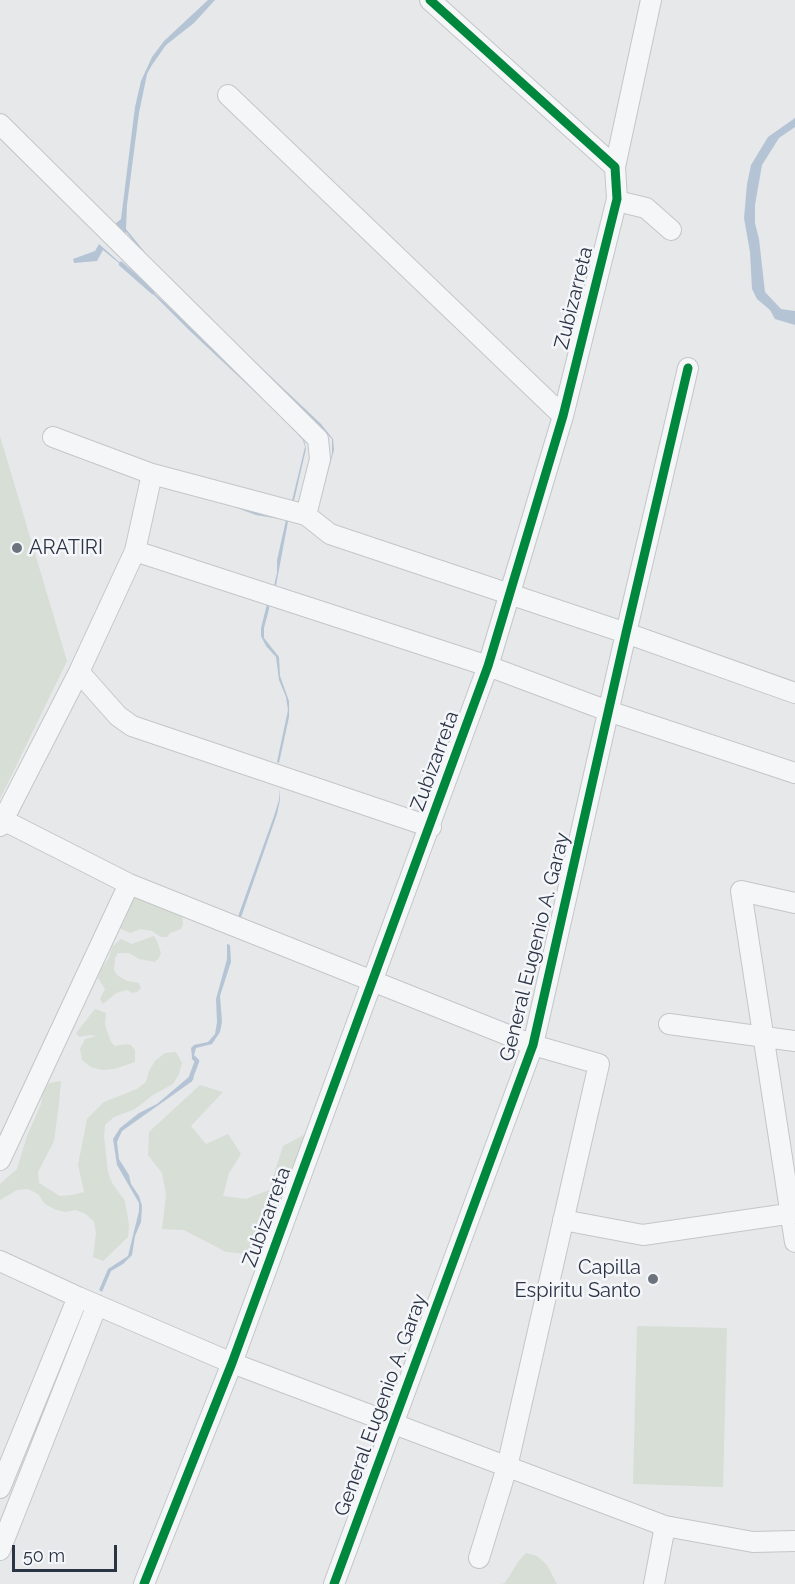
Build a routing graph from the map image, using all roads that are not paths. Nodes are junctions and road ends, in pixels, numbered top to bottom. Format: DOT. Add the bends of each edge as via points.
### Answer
graph roads {
  1 [pos="430,0"];
  2 [pos="651,0"];
  3 [pos="228,95"];
  4 [pos="0,124"];
  5 [pos="615,167"];
  6 [pos="617,201"];
  7 [pos="671,230"];
  8 [pos="688,368"];
  9 [pos="563,416"];
  10 [pos="52,437"];
  11 [pos="152,474"];
  12 [pos="306,515"];
  13 [pos="135,551"];
  14 [pos="511,596"];
  15 [pos="626,633"];
  16 [pos="488,666"];
  17 [pos="79,672"];
  18 [pos="795,693"];
  19 [pos="608,711"];
  20 [pos="795,773"];
  21 [pos="1,823"];
  22 [pos="431,826"];
  23 [pos="129,885"];
  24 [pos="795,903"];
  25 [pos="373,981"];
  26 [pos="669,1024"];
  27 [pos="764,1037"];
  28 [pos="795,1041"];
  29 [pos="533,1045"];
  30 [pos="0,1160"];
  31 [pos="793,1214"];
  32 [pos="563,1220"];
  33 [pos="795,1242"];
  34 [pos="0,1261"];
  35 [pos="78,1297"];
  36 [pos="97,1305"];
  37 [pos="232,1363"];
  38 [pos="393,1425"];
  39 [pos="507,1467"];
  40 [pos="0,1486"];
  41 [pos="665,1526"];
  42 [pos="795,1541"];
  43 [pos="0,1550"];
  44 [pos="479,1558"];
  45 [pos="144,1584"];
  46 [pos="334,1584"];
  47 [pos="654,1584"];
  1 -- 5 [label="street"];
  2 -- 5 [label="street, Zubizarreta"];
  3 -- 9 [label="street"];
  4 -- 12 [label="street" via="318,439 320,459"];
  5 -- 6 [label="street, Zubizarreta"];
  6 -- 7 [label="street" via="646,208"];
  6 -- 9 [label="street, Zubizarreta"];
  8 -- 15 [label="street, General Eugenio A. Garay"];
  9 -- 14 [label="street, Zubizarreta"];
  10 -- 11 [label="street"];
  11 -- 12 [label="street"];
  11 -- 13 [label="street"];
  12 -- 14 [label="street" via="330,534"];
  13 -- 16 [label="street"];
  13 -- 17 [label="street"];
  14 -- 15 [label="street"];
  14 -- 16 [label="street, Zubizarreta"];
  15 -- 18 [label="street"];
  15 -- 19 [label="street, General Eugenio A. Garay"];
  16 -- 19 [label="street"];
  16 -- 22 [label="street, Zubizarreta"];
  17 -- 21 [label="street"];
  17 -- 22 [label="street" via="132,726"];
  19 -- 20 [label="street"];
  19 -- 29 [label="street, General Eugenio A. Garay"];
  21 -- 23 [label="street"];
  22 -- 25 [label="street, Zubizarreta"];
  23 -- 25 [label="street"];
  23 -- 30 [label="street"];
  24 -- 27 [label="street" via="741,891"];
  25 -- 29 [label="street"];
  25 -- 37 [label="street, Zubizarreta"];
  26 -- 27 [label="street"];
  27 -- 28 [label="street"];
  27 -- 31 [label="street"];
  29 -- 32 [label="street" via="598,1064"];
  29 -- 38 [label="street, General Eugenio A. Garay"];
  31 -- 32 [label="street" via="643,1235"];
  31 -- 33 [label="street"];
  32 -- 39 [label="street"];
  34 -- 35 [label="street"];
  35 -- 36 [label="street"];
  35 -- 40 [label="street"];
  36 -- 37 [label="street"];
  36 -- 43 [label="street"];
  37 -- 38 [label="street"];
  37 -- 45 [label="street, Zubizarreta"];
  38 -- 39 [label="street"];
  38 -- 46 [label="street, General Eugenio A. Garay"];
  39 -- 41 [label="street"];
  39 -- 44 [label="street"];
  41 -- 42 [label="street" via="753,1542"];
  41 -- 47 [label="street"];
}
